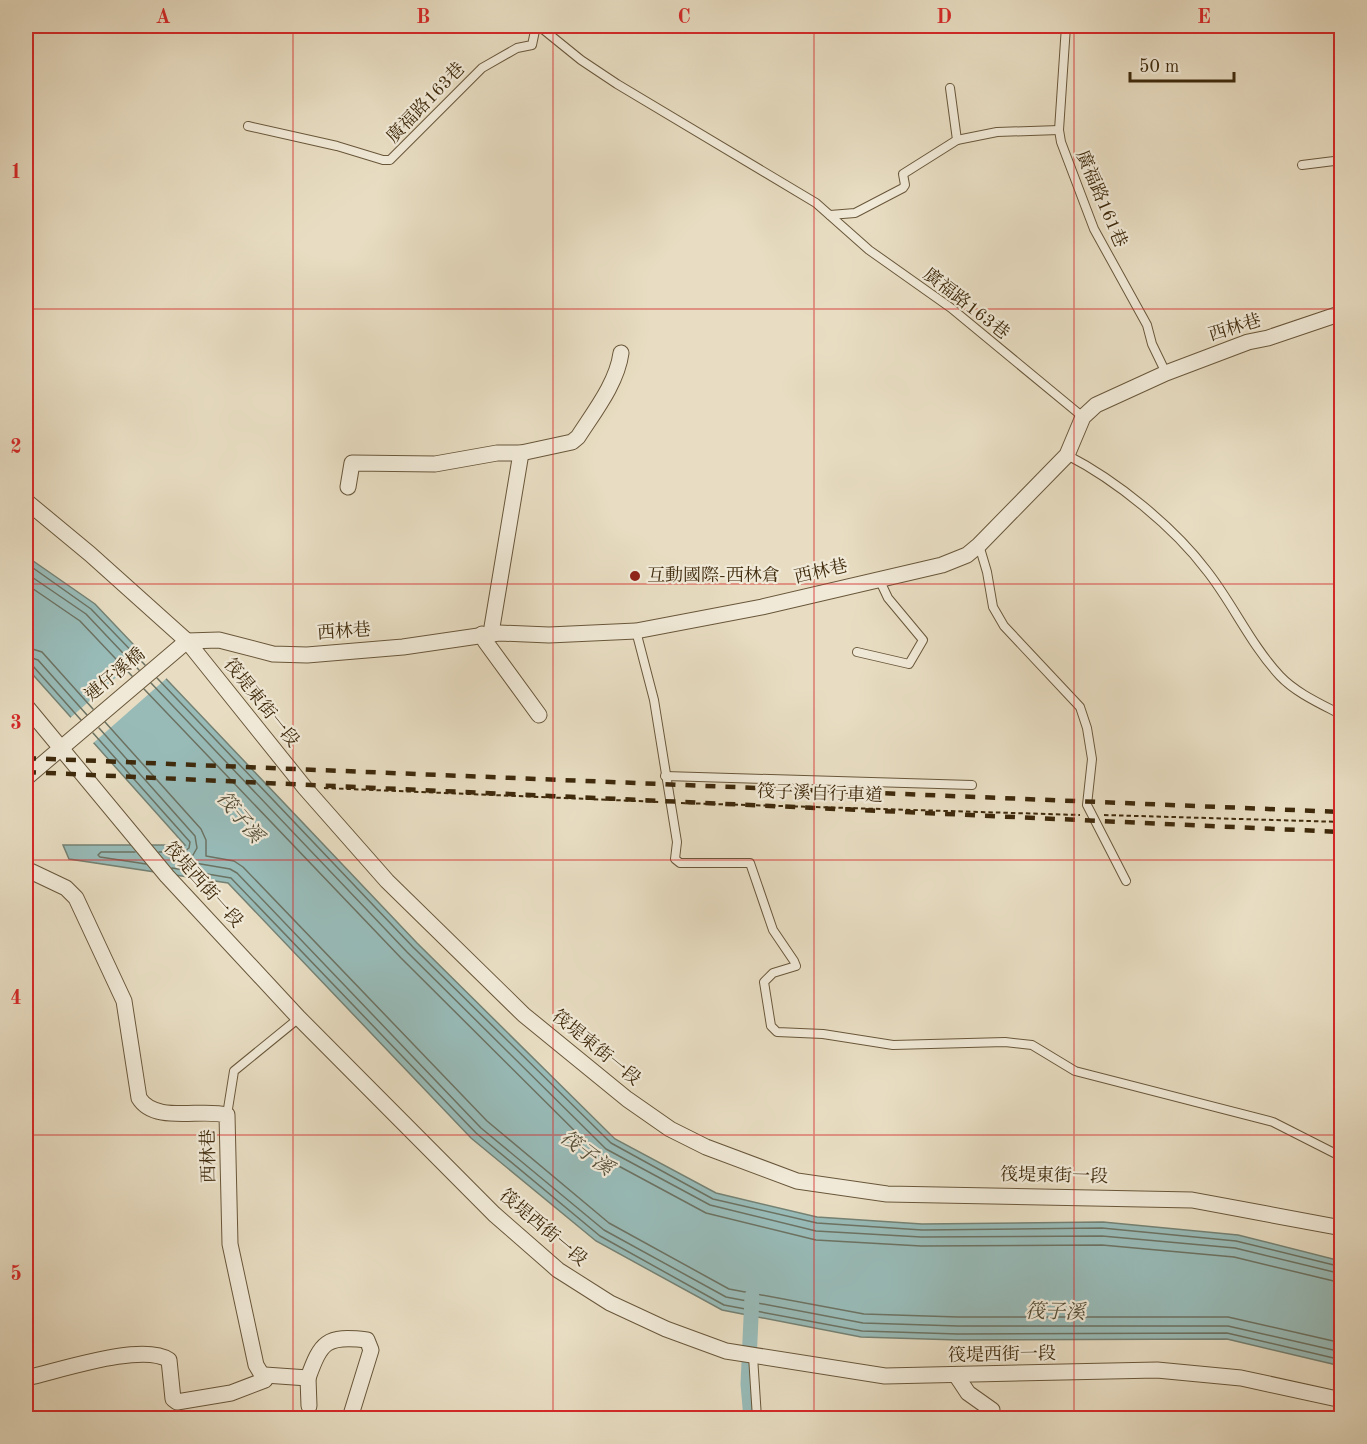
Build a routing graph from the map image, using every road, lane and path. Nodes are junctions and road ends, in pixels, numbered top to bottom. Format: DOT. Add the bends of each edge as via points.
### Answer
graph roads {
  1 [pos="537,26"];
  2 [pos="1066,26"];
  3 [pos="950,88"];
  4 [pos="248,126"];
  5 [pos="1059,130"];
  6 [pos="957,140"];
  7 [pos="1341,160"];
  8 [pos="1302,165"];
  9 [pos="830,215"];
  10 [pos="1341,313"];
  11 [pos="621,353"];
  12 [pos="1166,373"];
  13 [pos="1083,417"];
  14 [pos="521,453"];
  15 [pos="1067,455"];
  16 [pos="348,487"];
  17 [pos="26,501"];
  18 [pos="979,545"];
  19 [pos="879,578"];
  20 [pos="636,632"];
  21 [pos="487,634"];
  22 [pos="182,645"];
  23 [pos="857,652"];
  24 [pos="26,706"];
  25 [pos="539,715"];
  26 [pos="1341,715"];
  27 [pos="66,743"];
  28 [pos="665,776"];
  29 [pos="26,778"];
  30 [pos="972,785"];
  31 [pos="305,788"];
  32 [pos="670,803"];
  33 [pos="1088,815"];
  34 [pos="1100,815"];
  35 [pos="1341,822"];
  36 [pos="26,869"];
  37 [pos="1126,881"];
  38 [pos="299,1018"];
  39 [pos="227,1114"];
  40 [pos="1341,1157"];
  41 [pos="1341,1228"];
  42 [pos="753,1356"];
  43 [pos="264,1375"];
  44 [pos="956,1375"];
  45 [pos="26,1378"];
  46 [pos="308,1378"];
  47 [pos="1341,1400"];
  48 [pos="179,1402"];
  49 [pos="309,1406"];
  50 [pos="180,1419"];
  51 [pos="350,1419"];
  52 [pos="757,1419"];
  53 [pos="992,1419"];
  1 -- 4 [label="lane, 廣福路163巷" via="532,45 517,48 482,68 390,160"];
  1 -- 9 [label="lane, 廣福路163巷" via="616,84 786,184"];
  2 -- 5 [label="lane, 廣福路161巷"];
  3 -- 6 [label="lane"];
  5 -- 6 [label="lane" via="997,132"];
  5 -- 12 [label="lane, 廣福路161巷" via="1094,229 1147,325"];
  6 -- 9 [label="lane" via="903,174 903,188 855,213"];
  7 -- 8 [label="lane"];
  9 -- 13 [label="lane, 廣福路163巷" via="860,243 951,308"];
  10 -- 12 [label="street, 西林巷"];
  11 -- 14 [label="street" via="615,374 578,437 562,446"];
  12 -- 13 [label="street, 西林巷" via="1096,405"];
  13 -- 15 [label="street, 西林巷"];
  14 -- 16 [label="street" via="496,453 435,464 352,463"];
  14 -- 21 [label="street"];
  15 -- 18 [label="street, 西林巷"];
  15 -- 26 [label="lane" via="1105,478 1182,542 1225,595 1280,676"];
  17 -- 22 [label="street, 筏堤東街一段" via="90,554"];
  18 -- 19 [label="street, 西林巷" via="967,555 942,565"];
  18 -- 37 [label="lane" via="993,607 1004,626 1080,707 1088,728 1092,759 1087,805"];
  19 -- 20 [label="street, 西林巷"];
  19 -- 23 [label="lane" via="888,598 923,640 909,664"];
  20 -- 21 [label="street, 西林巷"];
  20 -- 28 [label="lane" via="654,700"];
  21 -- 22 [label="street, 西林巷" via="403,647 307,655 273,654 219,640"];
  21 -- 25 [label="street" via="485,641"];
  22 -- 27 [label="street, 連仔溪橋"];
  22 -- 31 [label="street, 筏堤東街一段"];
  24 -- 27 [label="street, 筏堤西街一段"];
  27 -- 29 [label="street, 連仔溪橋"];
  27 -- 38 [label="street, 筏堤西街一段" via="167,876"];
  28 -- 30 [label="lane"];
  28 -- 32 [label="lane"];
  31 -- 32 [label="path, 筏子溪自行車道"];
  31 -- 41 [label="street, 筏堤東街一段" via="387,881 524,1015 627,1099 670,1129 706,1147 797,1181 887,1194 1192,1200"];
  32 -- 33 [label="path, 筏子溪自行車道"];
  32 -- 40 [label="lane" via="677,842 675,859 680,863 725,865 742,861 752,867 769,921 796,966 766,977 764,982 771,1026 777,1032 823,1034 893,1045 1032,1045 1074,1071 1273,1122"];
  34 -- 35 [label="path"];
  36 -- 39 [label="street, 西林巷" via="66,888 76,898 124,1001 143,1104 172,1113"];
  38 -- 39 [label="lane" via="234,1071"];
  38 -- 42 [label="street, 筏堤西街一段" via="494,1214 558,1270 610,1303 666,1329 726,1351"];
  39 -- 43 [label="street, 西林巷" via="230,1244 256,1365"];
  42 -- 44 [label="street, 筏堤西街一段" via="885,1377"];
  42 -- 52 [label="lane"];
  43 -- 46 [label="street"];
  43 -- 48 [label="street" via="266,1380 231,1393"];
  44 -- 47 [label="street, 筏堤西街一段" via="1157,1370 1241,1378"];
  44 -- 53 [label="street" via="968,1393 992,1410"];
  45 -- 48 [label="street" via="123,1354 163,1356 169,1360 173,1399"];
  46 -- 49 [label="street"];
  46 -- 51 [label="street" via="322,1345 347,1338 367,1340 371,1350"];
  48 -- 50 [label="street"];
}
